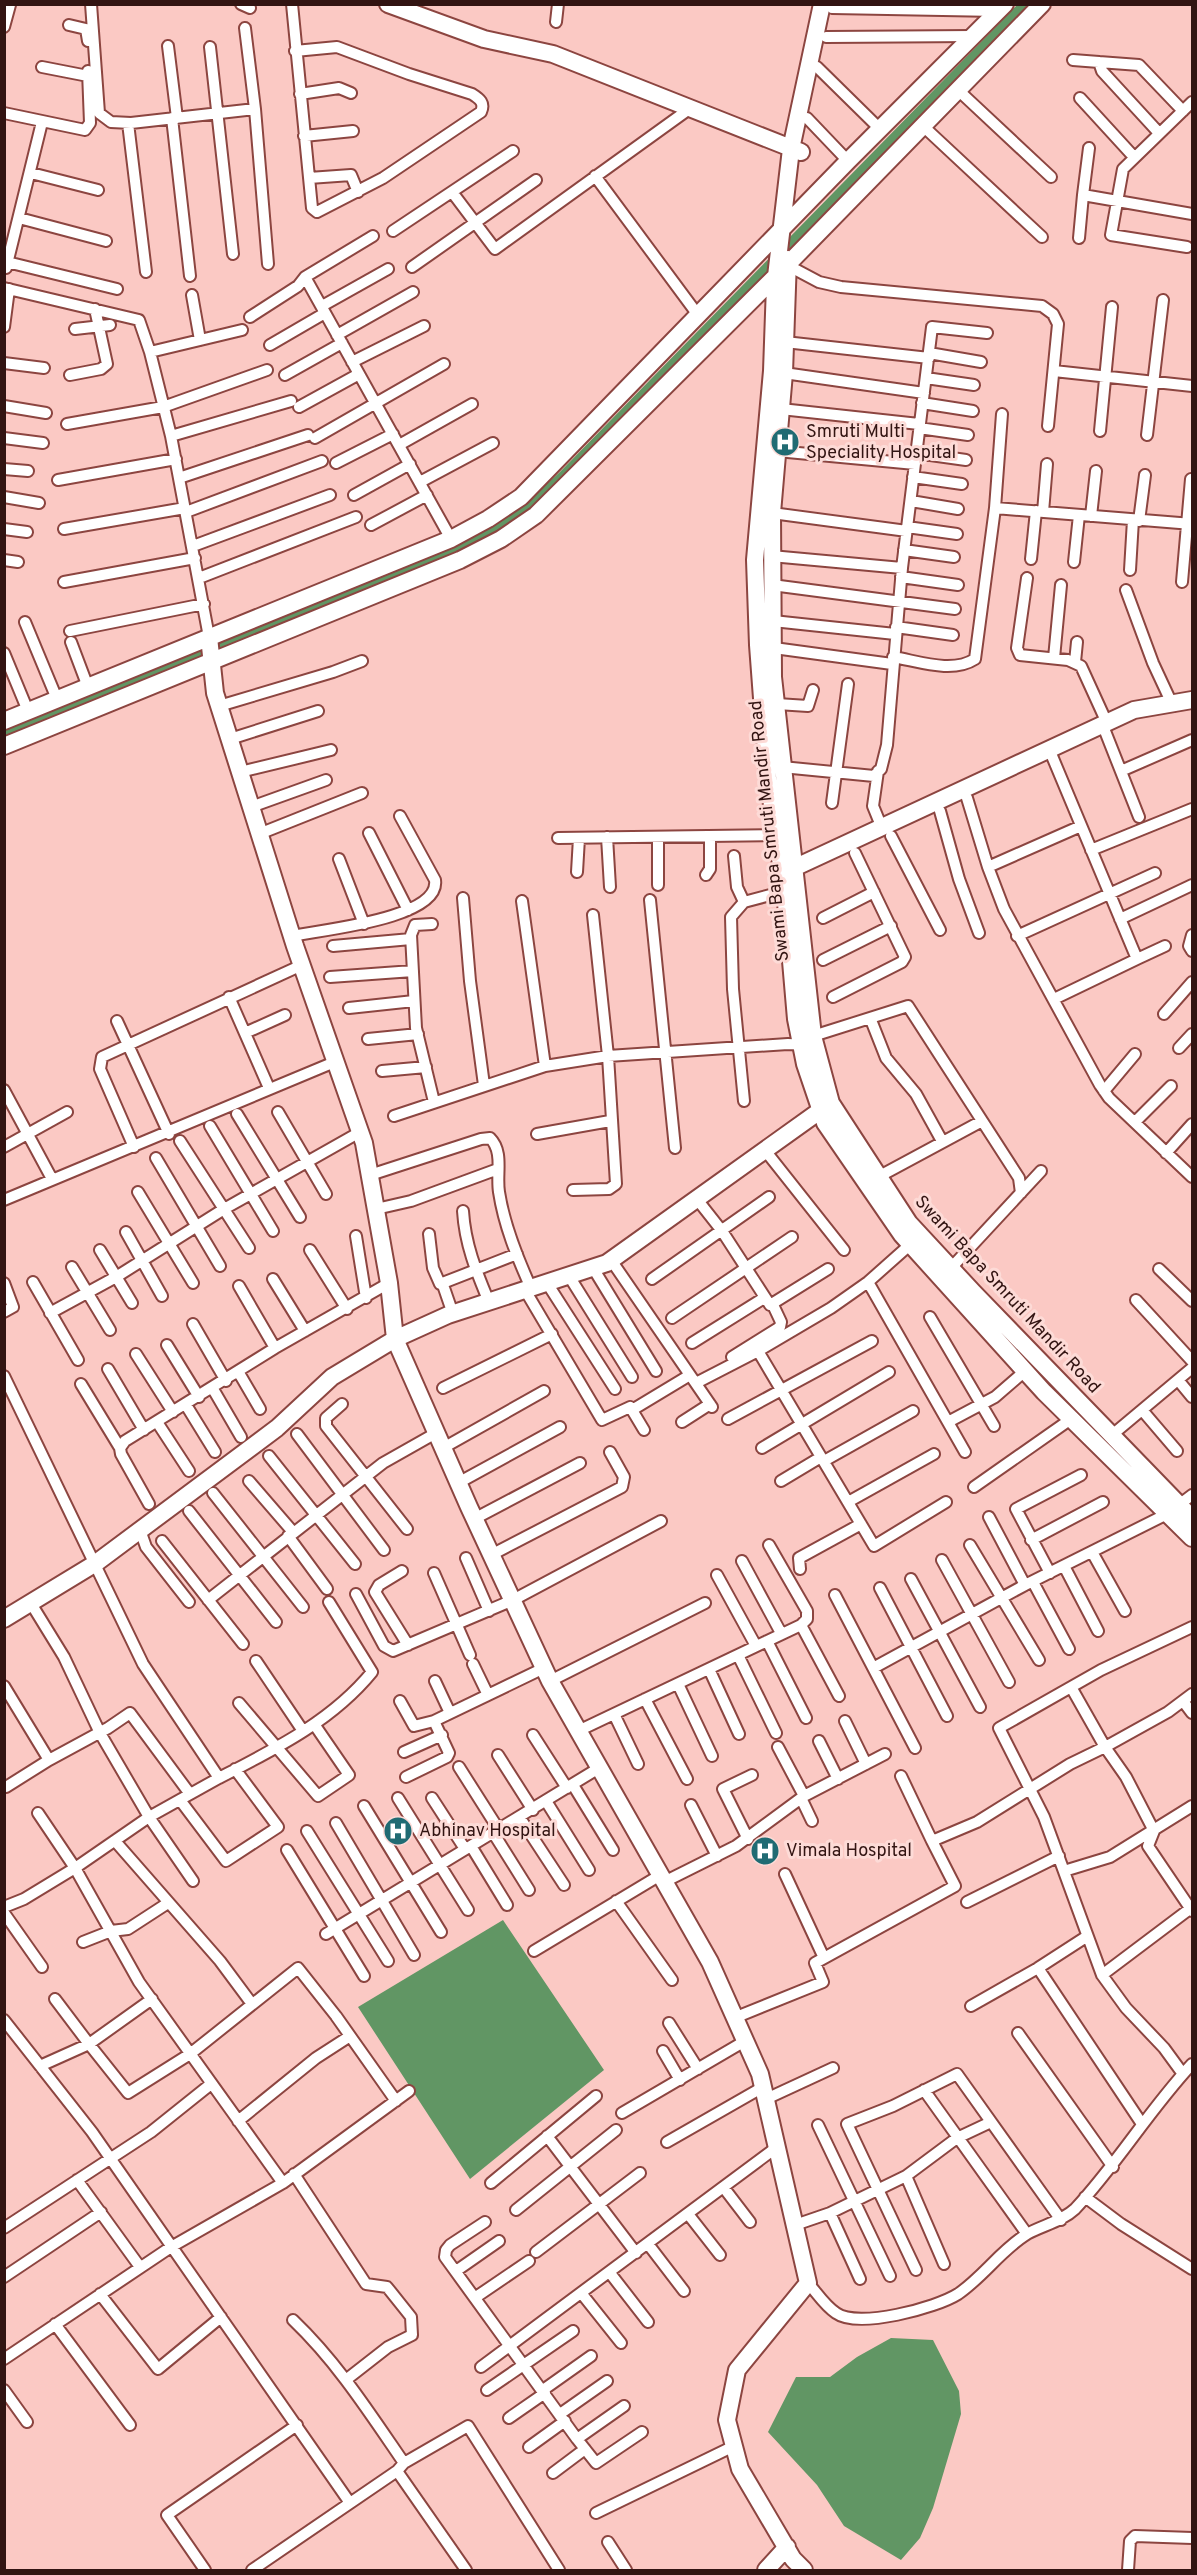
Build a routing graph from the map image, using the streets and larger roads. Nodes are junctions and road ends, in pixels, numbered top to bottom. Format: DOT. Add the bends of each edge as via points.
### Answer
graph roads {
  1 [pos="91,4"];
  2 [pos="292,4"];
  3 [pos="388,4"];
  4 [pos="409,4"];
  5 [pos="558,4"];
  6 [pos="1042,4"];
  7 [pos="10,5"];
  8 [pos="829,6"];
  9 [pos="1002,8"];
  10 [pos="555,22"];
  11 [pos="69,25"];
  12 [pos="4,27"];
  13 [pos="245,28"];
  14 [pos="974,36"];
  15 [pos="90,37"];
  16 [pos="826,37"];
  17 [pos="509,41"];
  18 [pos="168,46"];
  19 [pos="210,48"];
  20 [pos="295,51"];
  21 [pos="1073,60"];
  22 [pos="1099,62"];
  23 [pos="42,67"];
  24 [pos="817,67"];
  25 [pos="88,75"];
  26 [pos="958,90"];
  27 [pos="351,93"];
  28 [pos="300,94"];
  29 [pos="1080,98"];
  30 [pos="1192,102"];
  31 [pos="693,106"];
  32 [pos="255,109"];
  33 [pos="1183,111"];
  34 [pos="219,113"];
  35 [pos="4,114"];
  36 [pos="175,118"];
  37 [pos="807,118"];
  38 [pos="42,122"];
  39 [pos="128,123"];
  40 [pos="923,126"];
  41 [pos="880,129"];
  42 [pos="352,131"];
  43 [pos="1159,133"];
  44 [pos="304,136"];
  45 [pos="797,146"];
  46 [pos="1089,148"];
  47 [pos="513,151"];
  48 [pos="1134,157"];
  49 [pos="848,161"];
  50 [pos="31,173"];
  51 [pos="595,176"];
  52 [pos="1052,177"];
  53 [pos="309,178"];
  54 [pos="536,180"];
  55 [pos="98,190"];
  56 [pos="358,192"];
  57 [pos="452,192"];
  58 [pos="1083,195"];
  59 [pos="1117,201"];
  60 [pos="1192,214"];
  61 [pos="18,218"];
  62 [pos="475,224"];
  63 [pos="788,224"];
  64 [pos="393,231"];
  65 [pos="374,236"];
  66 [pos="1042,237"];
  67 [pos="1078,238"];
  68 [pos="106,241"];
  69 [pos="1188,247"];
  70 [pos="233,254"];
  71 [pos="268,264"];
  72 [pos="7,265"];
  73 [pos="412,267"];
  74 [pos="388,269"];
  75 [pos="782,271"];
  76 [pos="146,272"];
  77 [pos="190,276"];
  78 [pos="305,277"];
  79 [pos="7,289"];
  80 [pos="117,289"];
  81 [pos="413,292"];
  82 [pos="192,296"];
  83 [pos="1163,300"];
  84 [pos="1113,306"];
  85 [pos="95,309"];
  86 [pos="323,310"];
  87 [pos="698,315"];
  88 [pos="250,317"];
  89 [pos="110,325"];
  90 [pos="424,326"];
  91 [pos="4,327"];
  92 [pos="98,327"];
  93 [pos="75,329"];
  94 [pos="242,330"];
  95 [pos="987,333"];
  96 [pos="340,339"];
  97 [pos="200,340"];
  98 [pos="785,342"];
  99 [pos="270,345"];
  100 [pos="150,352"];
  101 [pos="929,356"];
  102 [pos="352,362"];
  103 [pos="981,362"];
  104 [pos="4,363"];
  105 [pos="444,364"];
  106 [pos="44,368"];
  107 [pos="267,370"];
  108 [pos="1054,371"];
  109 [pos="784,373"];
  110 [pos="359,374"];
  111 [pos="70,375"];
  112 [pos="285,375"];
  113 [pos="1107,375"];
  114 [pos="926,378"];
  115 [pos="1155,381"];
  116 [pos="974,385"];
  117 [pos="1192,386"];
  118 [pos="923,398"];
  119 [pos="375,403"];
  120 [pos="472,404"];
  121 [pos="4,406"];
  122 [pos="163,407"];
  123 [pos="781,409"];
  124 [pos="973,411"];
  125 [pos="46,413"];
  126 [pos="1002,414"];
  127 [pos="67,424"];
  128 [pos="919,426"];
  129 [pos="1048,426"];
  130 [pos="1100,431"];
  131 [pos="393,434"];
  132 [pos="968,435"];
  133 [pos="1147,435"];
  134 [pos="171,436"];
  135 [pos="4,438"];
  136 [pos="43,443"];
  137 [pos="493,443"];
  138 [pos="399,445"];
  139 [pos="777,451"];
  140 [pos="176,459"];
  141 [pos="915,459"];
  142 [pos="966,460"];
  143 [pos="322,461"];
  144 [pos="336,463"];
  145 [pos="410,464"];
  146 [pos="1047,464"];
  147 [pos="4,469"];
  148 [pos="28,471"];
  149 [pos="1096,471"];
  150 [pos="1145,475"];
  151 [pos="914,477"];
  152 [pos="179,478"];
  153 [pos="1191,478"];
  154 [pos="58,480"];
  155 [pos="420,482"];
  156 [pos="962,484"];
  157 [pos="330,495"];
  158 [pos="354,495"];
  159 [pos="427,495"];
  160 [pos="4,497"];
  161 [pos="911,501"];
  162 [pos="39,503"];
  163 [pos="994,508"];
  164 [pos="958,509"];
  165 [pos="186,510"];
  166 [pos="1040,512"];
  167 [pos="772,513"];
  168 [pos="1079,515"];
  169 [pos="1091,516"];
  170 [pos="356,517"];
  171 [pos="1136,520"];
  172 [pos="1190,524"];
  173 [pos="371,525"];
  174 [pos="4,529"];
  175 [pos="64,529"];
  176 [pos="907,529"];
  177 [pos="27,532"];
  178 [pos="957,534"];
  179 [pos="451,539"];
  180 [pos="193,546"];
  181 [pos="904,550"];
  182 [pos="771,556"];
  183 [pos="954,557"];
  184 [pos="195,558"];
  185 [pos="460,559"];
  186 [pos="1031,559"];
  187 [pos="4,560"];
  188 [pos="18,562"];
  189 [pos="1074,562"];
  190 [pos="1130,570"];
  191 [pos="902,572"];
  192 [pos="199,578"];
  193 [pos="1027,578"];
  194 [pos="64,582"];
  195 [pos="1182,582"];
  196 [pos="772,585"];
  197 [pos="958,585"];
  198 [pos="1060,585"];
  199 [pos="1126,590"];
  200 [pos="899,602"];
  201 [pos="204,604"];
  202 [pos="955,609"];
  203 [pos="773,621"];
  204 [pos="25,622"];
  205 [pos="70,631"];
  206 [pos="895,631"];
  207 [pos="953,635"];
  208 [pos="209,638"];
  209 [pos="71,642"];
  210 [pos="1077,642"];
  211 [pos="774,648"];
  212 [pos="4,653"];
  213 [pos="1054,658"];
  214 [pos="212,660"];
  215 [pos="362,661"];
  216 [pos="893,661"];
  217 [pos="1075,662"];
  218 [pos="848,684"];
  219 [pos="88,687"];
  220 [pos="813,690"];
  221 [pos="57,699"];
  222 [pos="1192,700"];
  223 [pos="777,704"];
  224 [pos="219,706"];
  225 [pos="1180,707"];
  226 [pos="28,711"];
  227 [pos="318,711"];
  228 [pos="4,721"];
  229 [pos="1106,727"];
  230 [pos="230,739"];
  231 [pos="1192,740"];
  232 [pos="4,746"];
  233 [pos="331,750"];
  234 [pos="1052,756"];
  235 [pos="782,767"];
  236 [pos="878,771"];
  237 [pos="1121,771"];
  238 [pos="240,772"];
  239 [pos="837,773"];
  240 [pos="326,780"];
  241 [pos="362,793"];
  242 [pos="967,798"];
  243 [pos="832,803"];
  244 [pos="251,807"];
  245 [pos="1192,809"];
  246 [pos="940,811"];
  247 [pos="400,816"];
  248 [pos="1139,817"];
  249 [pos="1081,826"];
  250 [pos="886,832"];
  251 [pos="369,833"];
  252 [pos="259,834"];
  253 [pos="776,835"];
  254 [pos="710,836"];
  255 [pos="607,837"];
  256 [pos="658,837"];
  257 [pos="558,838"];
  258 [pos="579,838"];
  259 [pos="1091,850"];
  260 [pos="855,853"];
  261 [pos="734,856"];
  262 [pos="339,859"];
  263 [pos="988,867"];
  264 [pos="577,872"];
  265 [pos="1155,873"];
  266 [pos="705,874"];
  267 [pos="789,881"];
  268 [pos="658,885"];
  269 [pos="1192,885"];
  270 [pos="610,887"];
  271 [pos="874,892"];
  272 [pos="1109,894"];
  273 [pos="463,898"];
  274 [pos="650,900"];
  275 [pos="522,901"];
  276 [pos="744,902"];
  277 [pos="408,910"];
  278 [pos="593,915"];
  279 [pos="823,918"];
  280 [pos="1120,919"];
  281 [pos="364,924"];
  282 [pos="432,924"];
  283 [pos="891,926"];
  284 [pos="940,930"];
  285 [pos="979,933"];
  286 [pos="1192,935"];
  287 [pos="292,936"];
  288 [pos="1017,936"];
  289 [pos="411,939"];
  290 [pos="333,946"];
  291 [pos="1165,946"];
  292 [pos="1192,951"];
  293 [pos="1137,959"];
  294 [pos="823,960"];
  295 [pos="302,965"];
  296 [pos="412,971"];
  297 [pos="330,977"];
  298 [pos="1192,982"];
  299 [pos="833,997"];
  300 [pos="230,998"];
  301 [pos="1054,999"];
  302 [pos="414,1002"];
  303 [pos="349,1008"];
  304 [pos="1164,1014"];
  305 [pos="285,1015"];
  306 [pos="871,1020"];
  307 [pos="117,1021"];
  308 [pos="245,1033"];
  309 [pos="418,1034"];
  310 [pos="1192,1034"];
  311 [pos="368,1039"];
  312 [pos="809,1042"];
  313 [pos="129,1045"];
  314 [pos="738,1047"];
  315 [pos="1179,1048"];
  316 [pos="667,1054"];
  317 [pos="1135,1054"];
  318 [pos="608,1056"];
  319 [pos="337,1062"];
  320 [pos="545,1066"];
  321 [pos="426,1067"];
  322 [pos="382,1071"];
  323 [pos="484,1085"];
  324 [pos="1171,1086"];
  325 [pos="269,1088"];
  326 [pos="4,1090"];
  327 [pos="1104,1091"];
  328 [pos="744,1101"];
  329 [pos="434,1102"];
  330 [pos="826,1107"];
  331 [pos="67,1112"];
  332 [pos="278,1112"];
  333 [pos="237,1114"];
  334 [pos="394,1116"];
  335 [pos="610,1121"];
  336 [pos="982,1122"];
  337 [pos="1135,1122"];
  338 [pos="1192,1124"];
  339 [pos="210,1126"];
  340 [pos="360,1132"];
  341 [pos="28,1134"];
  342 [pos="169,1134"];
  343 [pos="537,1134"];
  344 [pos="180,1141"];
  345 [pos="942,1141"];
  346 [pos="4,1147"];
  347 [pos="134,1147"];
  348 [pos="675,1148"];
  349 [pos="764,1149"];
  350 [pos="1167,1153"];
  351 [pos="156,1158"];
  352 [pos="308,1161"];
  353 [pos="498,1169"];
  354 [pos="1041,1171"];
  355 [pos="370,1175"];
  356 [pos="878,1177"];
  357 [pos="1192,1177"];
  358 [pos="52,1179"];
  359 [pos="277,1179"];
  360 [pos="573,1190"];
  361 [pos="138,1192"];
  362 [pos="1021,1193"];
  363 [pos="251,1194"];
  364 [pos="326,1194"];
  365 [pos="769,1197"];
  366 [pos="696,1198"];
  367 [pos="4,1200"];
  368 [pos="224,1209"];
  369 [pos="376,1209"];
  370 [pos="463,1210"];
  371 [pos="300,1217"];
  372 [pos="196,1227"];
  373 [pos="273,1231"];
  374 [pos="722,1231"];
  375 [pos="126,1232"];
  376 [pos="429,1234"];
  377 [pos="356,1236"];
  378 [pos="792,1237"];
  379 [pos="916,1240"];
  380 [pos="170,1243"];
  381 [pos="249,1248"];
  382 [pos="100,1250"];
  383 [pos="310,1250"];
  384 [pos="844,1250"];
  385 [pos="517,1254"];
  386 [pos="142,1260"];
  387 [pos="611,1260"];
  388 [pos="220,1266"];
  389 [pos="72,1268"];
  390 [pos="592,1268"];
  391 [pos="951,1268"];
  392 [pos="746,1269"];
  393 [pos="828,1269"];
  394 [pos="1159,1269"];
  395 [pos="476,1271"];
  396 [pos="116,1276"];
  397 [pos="569,1276"];
  398 [pos="273,1279"];
  399 [pos="652,1279"];
  400 [pos="33,1282"];
  401 [pos="868,1282"];
  402 [pos="4,1283"];
  403 [pos="193,1283"];
  404 [pos="389,1283"];
  405 [pos="442,1285"];
  406 [pos="239,1286"];
  407 [pos="534,1287"];
  408 [pos="87,1293"];
  409 [pos="162,1296"];
  410 [pos="366,1298"];
  411 [pos="1136,1300"];
  412 [pos="1192,1301"];
  413 [pos="489,1302"];
  414 [pos="768,1302"];
  415 [pos="132,1303"];
  416 [pos="346,1309"];
  417 [pos="4,1312"];
  418 [pos="50,1313"];
  419 [pos="453,1314"];
  420 [pos="930,1317"];
  421 [pos="672,1318"];
  422 [pos="193,1324"];
  423 [pos="110,1330"];
  424 [pos="305,1331"];
  425 [pos="552,1334"];
  426 [pos="395,1339"];
  427 [pos="872,1341"];
  428 [pos="692,1343"];
  429 [pos="167,1345"];
  430 [pos="276,1348"];
  431 [pos="759,1351"];
  432 [pos="136,1354"];
  433 [pos="732,1357"];
  434 [pos="78,1360"];
  435 [pos="1192,1361"];
  436 [pos="1192,1368"];
  437 [pos="108,1369"];
  438 [pos="656,1371"];
  439 [pos="1025,1371"];
  440 [pos="238,1372"];
  441 [pos="889,1372"];
  442 [pos="4,1376"];
  443 [pos="632,1377"];
  444 [pos="693,1379"];
  445 [pos="1178,1380"];
  446 [pos="226,1381"];
  447 [pos="81,1384"];
  448 [pos="442,1388"];
  449 [pos="213,1389"];
  450 [pos="615,1389"];
  451 [pos="782,1390"];
  452 [pos="544,1391"];
  453 [pos="199,1397"];
  454 [pos="1192,1397"];
  455 [pos="342,1404"];
  456 [pos="981,1404"];
  457 [pos="186,1405"];
  458 [pos="260,1409"];
  459 [pos="632,1410"];
  460 [pos="1142,1410"];
  461 [pos="913,1411"];
  462 [pos="173,1412"];
  463 [pos="729,1419"];
  464 [pos="1071,1419"];
  465 [pos="157,1422"];
  466 [pos="682,1422"];
  467 [pos="948,1422"];
  468 [pos="802,1425"];
  469 [pos="994,1426"];
  470 [pos="560,1427"];
  471 [pos="144,1430"];
  472 [pos="644,1430"];
  473 [pos="297,1434"];
  474 [pos="1112,1435"];
  475 [pos="241,1437"];
  476 [pos="439,1440"];
  477 [pos="120,1448"];
  478 [pos="762,1448"];
  479 [pos="1177,1451"];
  480 [pos="215,1452"];
  481 [pos="610,1452"];
  482 [pos="965,1452"];
  483 [pos="934,1454"];
  484 [pos="269,1456"];
  485 [pos="823,1459"];
  486 [pos="580,1463"];
  487 [pos="189,1471"];
  488 [pos="1081,1475"];
  489 [pos="365,1478"];
  490 [pos="249,1481"];
  491 [pos="781,1481"];
  492 [pos="458,1483"];
  493 [pos="974,1487"];
  494 [pos="213,1493"];
  495 [pos="343,1496"];
  496 [pos="848,1502"];
  497 [pos="946,1502"];
  498 [pos="1103,1502"];
  499 [pos="149,1504"];
  500 [pos="1180,1504"];
  501 [pos="189,1511"];
  502 [pos="316,1515"];
  503 [pos="989,1517"];
  504 [pos="1192,1518"];
  505 [pos="474,1519"];
  506 [pos="661,1521"];
  507 [pos="861,1524"];
  508 [pos="407,1529"];
  509 [pos="140,1530"];
  510 [pos="290,1534"];
  511 [pos="1192,1538"];
  512 [pos="1031,1540"];
  513 [pos="162,1541"];
  514 [pos="769,1545"];
  515 [pos="970,1545"];
  516 [pos="384,1550"];
  517 [pos="1092,1552"];
  518 [pos="491,1555"];
  519 [pos="262,1556"];
  520 [pos="466,1558"];
  521 [pos="942,1560"];
  522 [pos="742,1561"];
  523 [pos="96,1563"];
  524 [pos="355,1564"];
  525 [pos="1065,1566"];
  526 [pos="800,1569"];
  527 [pos="402,1570"];
  528 [pos="434,1573"];
  529 [pos="1050,1573"];
  530 [pos="239,1575"];
  531 [pos="717,1575"];
  532 [pos="910,1579"];
  533 [pos="1029,1583"];
  534 [pos="880,1588"];
  535 [pos="327,1589"];
  536 [pos="356,1594"];
  537 [pos="835,1595"];
  538 [pos="1002,1598"];
  539 [pos="208,1600"];
  540 [pos="513,1600"];
  541 [pos="189,1602"];
  542 [pos="329,1602"];
  543 [pos="705,1603"];
  544 [pos="32,1605"];
  545 [pos="303,1607"];
  546 [pos="489,1611"];
  547 [pos="1125,1611"];
  548 [pos="973,1616"];
  549 [pos="4,1619"];
  550 [pos="276,1622"];
  551 [pos="457,1625"];
  552 [pos="801,1625"];
  553 [pos="1192,1627"];
  554 [pos="1098,1631"];
  555 [pos="940,1633"];
  556 [pos="781,1634"];
  557 [pos="767,1641"];
  558 [pos="243,1644"];
  559 [pos="408,1645"];
  560 [pos="756,1646"];
  561 [pos="911,1648"];
  562 [pos="1069,1649"];
  563 [pos="738,1655"];
  564 [pos="1039,1660"];
  565 [pos="256,1662"];
  566 [pos="875,1667"];
  567 [pos="709,1669"];
  568 [pos="547,1675"];
  569 [pos="435,1681"];
  570 [pos="1009,1682"];
  571 [pos="678,1684"];
  572 [pos="4,1686"];
  573 [pos="1071,1687"];
  574 [pos="1192,1694"];
  575 [pos="488,1695"];
  576 [pos="839,1696"];
  577 [pos="645,1700"];
  578 [pos="400,1701"];
  579 [pos="1183,1701"];
  580 [pos="238,1703"];
  581 [pos="980,1707"];
  582 [pos="450,1713"];
  583 [pos="1192,1713"];
  584 [pos="614,1714"];
  585 [pos="947,1716"];
  586 [pos="806,1719"];
  587 [pos="435,1721"];
  588 [pos="845,1721"];
  589 [pos="314,1724"];
  590 [pos="303,1731"];
  591 [pos="578,1731"];
  592 [pos="100,1733"];
  593 [pos="776,1733"];
  594 [pos="739,1734"];
  595 [pos="442,1735"];
  596 [pos="533,1735"];
  597 [pos="819,1741"];
  598 [pos="778,1747"];
  599 [pos="1105,1747"];
  600 [pos="277,1748"];
  601 [pos="915,1748"];
  602 [pos="404,1752"];
  603 [pos="885,1754"];
  604 [pos="498,1755"];
  605 [pos="712,1756"];
  606 [pos="49,1760"];
  607 [pos="638,1764"];
  608 [pos="866,1764"];
  609 [pos="459,1767"];
  610 [pos="600,1768"];
  611 [pos="235,1770"];
  612 [pos="752,1775"];
  613 [pos="901,1776"];
  614 [pos="406,1777"];
  615 [pos="219,1778"];
  616 [pos="687,1779"];
  617 [pos="838,1779"];
  618 [pos="6,1787"];
  619 [pos="570,1787"];
  620 [pos="1030,1788"];
  621 [pos="185,1797"];
  622 [pos="803,1797"];
  623 [pos="398,1798"];
  624 [pos="432,1798"];
  625 [pos="546,1801"];
  626 [pos="691,1805"];
  627 [pos="364,1806"];
  628 [pos="1192,1806"];
  629 [pos="533,1810"];
  630 [pos="38,1813"];
  631 [pos="149,1817"];
  632 [pos="520,1818"];
  633 [pos="812,1821"];
  634 [pos="336,1823"];
  635 [pos="307,1831"];
  636 [pos="1155,1831"];
  637 [pos="497,1832"];
  638 [pos="748,1839"];
  639 [pos="115,1841"];
  640 [pos="932,1841"];
  641 [pos="468,1848"];
  642 [pos="286,1850"];
  643 [pos="613,1850"];
  644 [pos="717,1856"];
  645 [pos="1059,1856"];
  646 [pos="440,1864"];
  647 [pos="75,1868"];
  648 [pos="589,1870"];
  649 [pos="1064,1871"];
  650 [pos="785,1874"];
  651 [pos="664,1878"];
  652 [pos="193,1881"];
  653 [pos="412,1882"];
  654 [pos="564,1885"];
  655 [pos="529,1890"];
  656 [pos="382,1900"];
  657 [pos="616,1901"];
  658 [pos="967,1902"];
  659 [pos="168,1903"];
  660 [pos="507,1905"];
  661 [pos="4,1907"];
  662 [pos="468,1910"];
  663 [pos="1192,1910"];
  664 [pos="4,1913"];
  665 [pos="359,1915"];
  666 [pos="111,1931"];
  667 [pos="331,1932"];
  668 [pos="441,1932"];
  669 [pos="1086,1937"];
  670 [pos="83,1942"];
  671 [pos="534,1951"];
  672 [pos="414,1955"];
  673 [pos="824,1958"];
  674 [pos="388,1961"];
  675 [pos="42,1967"];
  676 [pos="1038,1968"];
  677 [pos="1102,1975"];
  678 [pos="364,1976"];
  679 [pos="672,1980"];
  680 [pos="55,1999"];
  681 [pos="152,1999"];
  682 [pos="252,2004"];
  683 [pos="971,2006"];
  684 [pos="734,2018"];
  685 [pos="4,2020"];
  686 [pos="669,2023"];
  687 [pos="1018,2033"];
  688 [pos="350,2036"];
  689 [pos="745,2041"];
  690 [pos="89,2044"];
  691 [pos="663,2051"];
  692 [pos="190,2054"];
  693 [pos="1192,2064"];
  694 [pos="40,2066"];
  695 [pos="832,2068"];
  696 [pos="698,2069"];
  697 [pos="1183,2074"];
  698 [pos="680,2080"];
  699 [pos="211,2084"];
  700 [pos="924,2090"];
  701 [pos="409,2091"];
  702 [pos="765,2093"];
  703 [pos="596,2096"];
  704 [pos="396,2100"];
  705 [pos="622,2113"];
  706 [pos="238,2121"];
  707 [pos="991,2122"];
  708 [pos="1142,2124"];
  709 [pos="819,2125"];
  710 [pos="616,2130"];
  711 [pos="547,2136"];
  712 [pos="957,2138"];
  713 [pos="667,2142"];
  714 [pos="777,2148"];
  715 [pos="111,2158"];
  716 [pos="570,2166"];
  717 [pos="1113,2167"];
  718 [pos="640,2173"];
  719 [pos="294,2174"];
  720 [pos="906,2176"];
  721 [pos="77,2180"];
  722 [pos="283,2183"];
  723 [pos="491,2183"];
  724 [pos="724,2188"];
  725 [pos="877,2189"];
  726 [pos="1085,2197"];
  727 [pos="856,2201"];
  728 [pos="599,2204"];
  729 [pos="516,2210"];
  730 [pos="101,2211"];
  731 [pos="830,2213"];
  732 [pos="688,2214"];
  733 [pos="1061,2220"];
  734 [pos="485,2222"];
  735 [pos="750,2222"];
  736 [pos="795,2226"];
  737 [pos="4,2228"];
  738 [pos="1027,2234"];
  739 [pos="499,2241"];
  740 [pos="648,2244"];
  741 [pos="171,2247"];
  742 [pos="536,2252"];
  743 [pos="636,2253"];
  744 [pos="720,2255"];
  745 [pos="529,2261"];
  746 [pos="944,2264"];
  747 [pos="140,2267"];
  748 [pos="1192,2269"];
  749 [pos="916,2270"];
  750 [pos="456,2271"];
  751 [pos="610,2273"];
  752 [pos="890,2276"];
  753 [pos="4,2277"];
  754 [pos="860,2279"];
  755 [pos="808,2283"];
  756 [pos="684,2291"];
  757 [pos="100,2294"];
  758 [pos="582,2294"];
  759 [pos="476,2297"];
  760 [pos="221,2317"];
  761 [pos="293,2319"];
  762 [pos="648,2322"];
  763 [pos="56,2324"];
  764 [pos="573,2331"];
  765 [pos="621,2343"];
  766 [pos="512,2346"];
  767 [pos="591,2356"];
  768 [pos="4,2358"];
  769 [pos="525,2364"];
  770 [pos="481,2367"];
  771 [pos="347,2379"];
  772 [pos="607,2381"];
  773 [pos="4,2390"];
  774 [pos="487,2390"];
  775 [pos="544,2391"];
  776 [pos="624,2406"];
  777 [pos="509,2418"];
  778 [pos="563,2418"];
  779 [pos="27,2422"];
  780 [pos="130,2425"];
  781 [pos="297,2425"];
  782 [pos="642,2432"];
  783 [pos="577,2439"];
  784 [pos="734,2446"];
  785 [pos="529,2447"];
  786 [pos="585,2449"];
  787 [pos="400,2467"];
  788 [pos="553,2473"];
  789 [pos="350,2504"];
  790 [pos="596,2513"];
  791 [pos="1192,2538"];
  792 [pos="608,2542"];
  793 [pos="787,2547"];
  794 [pos="205,2571"];
  795 [pos="252,2571"];
  796 [pos="466,2571"];
  797 [pos="559,2571"];
  798 [pos="626,2571"];
  799 [pos="766,2571"];
  800 [pos="804,2571"];
  801 [pos="1128,2571"];
  1 -- 15 [label="street"];
  2 -- 20 [label="street"];
  3 -- 17 [label="street" via="484,39"];
  4 -- 17 [label="street"];
  5 -- 10 [label="street"];
  6 -- 26 [label="street"];
  7 -- 12 [label="street"];
  8 -- 9 [label="street"];
  8 -- 16 [label="street, Swami Bapa Smruti Mandir Road"];
  8 -- 45 [label="street"];
  9 -- 14 [label="street"];
  11 -- 15 [label="street" via="86,29"];
  13 -- 32 [label="street"];
  14 -- 16 [label="street"];
  14 -- 41 [label="street"];
  15 -- 25 [label="street"];
  15 -- 39 [label="street" via="99,113 111,122"];
  16 -- 24 [label="street, Swami Bapa Smruti Mandir Road"];
  17 -- 31 [label="street"];
  18 -- 36 [label="street"];
  19 -- 34 [label="street"];
  20 -- 28 [label="street"];
  20 -- 56 [label="street" via="337,47 481,100 481,112"];
  21 -- 22 [label="street"];
  22 -- 33 [label="street" via="1139,65"];
  22 -- 43 [label="street" via="1102,71"];
  23 -- 25 [label="street"];
  24 -- 37 [label="street, Swami Bapa Smruti Mandir Road"];
  24 -- 41 [label="street"];
  25 -- 38 [label="street" via="88,127 81,131"];
  26 -- 40 [label="street"];
  26 -- 52 [label="street"];
  27 -- 28 [label="street" via="339,88"];
  28 -- 44 [label="street"];
  29 -- 48 [label="street"];
  30 -- 33 [label="street"];
  31 -- 45 [label="street"];
  31 -- 51 [label="street"];
  32 -- 34 [label="street"];
  32 -- 71 [label="street"];
  33 -- 43 [label="street"];
  34 -- 36 [label="street"];
  34 -- 70 [label="street"];
  35 -- 38 [label="street"];
  36 -- 39 [label="street"];
  36 -- 77 [label="street"];
  37 -- 45 [label="street, Swami Bapa Smruti Mandir Road"];
  37 -- 49 [label="street"];
  38 -- 50 [label="street"];
  39 -- 76 [label="street"];
  40 -- 66 [label="street"];
  40 -- 75 [label="street"];
  41 -- 49 [label="street"];
  42 -- 44 [label="street"];
  43 -- 48 [label="street"];
  44 -- 53 [label="street"];
  45 -- 63 [label="street, Swami Bapa Smruti Mandir Road"];
  46 -- 58 [label="street"];
  47 -- 57 [label="street"];
  48 -- 59 [label="street" via="1123,169"];
  49 -- 63 [label="street"];
  50 -- 55 [label="street"];
  50 -- 61 [label="street"];
  51 -- 62 [label="street" via="495,249"];
  51 -- 87 [label="street"];
  53 -- 56 [label="street" via="351,175"];
  53 -- 56 [label="street" via="312,208 317,212"];
  54 -- 62 [label="street"];
  57 -- 62 [label="street"];
  57 -- 64 [label="street"];
  58 -- 59 [label="street"];
  58 -- 67 [label="street"];
  59 -- 60 [label="street"];
  59 -- 69 [label="street" via="1111,234"];
  61 -- 68 [label="street"];
  61 -- 72 [label="street"];
  62 -- 73 [label="street"];
  63 -- 75 [label="street, Swami Bapa Smruti Mandir Road"];
  63 -- 87 [label="street"];
  65 -- 78 [label="street"];
  72 -- 80 [label="street"];
  74 -- 86 [label="street"];
  75 -- 98 [label="street, Swami Bapa Smruti Mandir Road"];
  75 -- 108 [label="street" via="841,287 1042,306 1058,324"];
  75 -- 185 [label="street" via="536,515 501,539"];
  75 -- 253 [label="street" via="755,560 768,778"];
  78 -- 86 [label="street"];
  78 -- 88 [label="street" via="298,286"];
  79 -- 85 [label="street"];
  79 -- 91 [label="street"];
  81 -- 96 [label="street"];
  82 -- 97 [label="street"];
  83 -- 115 [label="street"];
  84 -- 113 [label="street"];
  85 -- 92 [label="street"];
  85 -- 100 [label="street" via="139,320"];
  86 -- 96 [label="street"];
  86 -- 99 [label="street"];
  87 -- 179 [label="street" via="521,497"];
  89 -- 92 [label="street"];
  90 -- 102 [label="street"];
  92 -- 93 [label="street"];
  92 -- 111 [label="street" via="107,364 101,369"];
  94 -- 97 [label="street"];
  95 -- 101 [label="street" via="932,327"];
  96 -- 102 [label="street"];
  96 -- 112 [label="street"];
  97 -- 100 [label="street"];
  98 -- 101 [label="street"];
  98 -- 109 [label="street, Swami Bapa Smruti Mandir Road"];
  100 -- 122 [label="street"];
  101 -- 103 [label="street"];
  101 -- 114 [label="street"];
  102 -- 110 [label="street"];
  104 -- 106 [label="street"];
  105 -- 119 [label="street"];
  107 -- 122 [label="street"];
  108 -- 113 [label="street"];
  108 -- 129 [label="street"];
  109 -- 118 [label="street"];
  109 -- 123 [label="street, Swami Bapa Smruti Mandir Road"];
  110 -- 119 [label="street"];
  110 -- 134 [label="street" via="295,404"];
  113 -- 115 [label="street"];
  113 -- 130 [label="street"];
  114 -- 116 [label="street"];
  114 -- 118 [label="street"];
  115 -- 117 [label="street"];
  115 -- 133 [label="street"];
  118 -- 124 [label="street"];
  118 -- 128 [label="street"];
  119 -- 131 [label="street"];
  119 -- 152 [label="street" via="311,436"];
  120 -- 138 [label="street"];
  121 -- 125 [label="street"];
  122 -- 127 [label="street"];
  122 -- 134 [label="street"];
  123 -- 128 [label="street"];
  123 -- 139 [label="street, Swami Bapa Smruti Mandir Road"];
  126 -- 163 [label="street"];
  128 -- 132 [label="street"];
  128 -- 141 [label="street"];
  131 -- 138 [label="street"];
  131 -- 144 [label="street"];
  134 -- 140 [label="street"];
  135 -- 136 [label="street"];
  137 -- 155 [label="street"];
  138 -- 145 [label="street"];
  139 -- 141 [label="street"];
  139 -- 167 [label="street, Swami Bapa Smruti Mandir Road"];
  140 -- 152 [label="street"];
  140 -- 154 [label="street"];
  141 -- 142 [label="street"];
  141 -- 151 [label="street"];
  143 -- 165 [label="street"];
  145 -- 155 [label="street"];
  145 -- 158 [label="street"];
  146 -- 166 [label="street"];
  147 -- 148 [label="street"];
  149 -- 169 [label="street"];
  150 -- 171 [label="street"];
  151 -- 156 [label="street"];
  151 -- 161 [label="street"];
  152 -- 165 [label="street"];
  153 -- 172 [label="street"];
  155 -- 159 [label="street"];
  157 -- 180 [label="street"];
  159 -- 173 [label="street"];
  159 -- 179 [label="street"];
  160 -- 162 [label="street"];
  161 -- 164 [label="street"];
  161 -- 176 [label="street"];
  163 -- 166 [label="street"];
  163 -- 216 [label="street" via="975,659 965,666"];
  165 -- 175 [label="street"];
  165 -- 180 [label="street"];
  166 -- 168 [label="street"];
  166 -- 186 [label="street"];
  167 -- 176 [label="street"];
  167 -- 182 [label="street, Swami Bapa Smruti Mandir Road"];
  168 -- 169 [label="street"];
  168 -- 189 [label="street"];
  169 -- 171 [label="street"];
  170 -- 192 [label="street"];
  171 -- 172 [label="street"];
  171 -- 190 [label="street"];
  172 -- 195 [label="street"];
  174 -- 177 [label="street"];
  176 -- 178 [label="street"];
  176 -- 181 [label="street"];
  179 -- 185 [label="street"];
  179 -- 208 [label="street"];
  180 -- 184 [label="street"];
  181 -- 183 [label="street"];
  181 -- 191 [label="street"];
  182 -- 191 [label="street"];
  182 -- 196 [label="street, Swami Bapa Smruti Mandir Road"];
  184 -- 192 [label="street"];
  184 -- 194 [label="street"];
  185 -- 214 [label="street"];
  187 -- 188 [label="street"];
  191 -- 197 [label="street"];
  191 -- 200 [label="street"];
  192 -- 201 [label="street"];
  193 -- 213 [label="street" via="1017,648 1020,655"];
  196 -- 200 [label="street"];
  196 -- 203 [label="street, Swami Bapa Smruti Mandir Road"];
  198 -- 213 [label="street"];
  199 -- 225 [label="street" via="1152,663"];
  200 -- 202 [label="street"];
  200 -- 206 [label="street"];
  201 -- 205 [label="street"];
  201 -- 208 [label="street"];
  203 -- 206 [label="street"];
  203 -- 211 [label="street, Swami Bapa Smruti Mandir Road"];
  204 -- 221 [label="street"];
  206 -- 207 [label="street"];
  206 -- 216 [label="street"];
  208 -- 214 [label="street"];
  208 -- 219 [label="street"];
  209 -- 219 [label="street"];
  210 -- 217 [label="street"];
  211 -- 216 [label="street"];
  211 -- 223 [label="street, Swami Bapa Smruti Mandir Road"];
  212 -- 226 [label="street"];
  213 -- 217 [label="street"];
  214 -- 224 [label="street"];
  214 -- 232 [label="street"];
  215 -- 224 [label="street"];
  216 -- 236 [label="street" via="887,745"];
  217 -- 229 [label="street" via="1081,666"];
  218 -- 239 [label="street"];
  219 -- 221 [label="street"];
  220 -- 223 [label="street" via="808,706"];
  221 -- 226 [label="street"];
  222 -- 225 [label="street"];
  223 -- 235 [label="street, Swami Bapa Smruti Mandir Road"];
  224 -- 230 [label="street"];
  225 -- 229 [label="street"];
  226 -- 228 [label="street"];
  227 -- 230 [label="street"];
  229 -- 234 [label="street"];
  229 -- 237 [label="street"];
  229 -- 250 [label="street"];
  230 -- 238 [label="street"];
  231 -- 237 [label="street"];
  233 -- 238 [label="street"];
  234 -- 242 [label="street"];
  234 -- 249 [label="street"];
  235 -- 239 [label="street"];
  235 -- 267 [label="street, Swami Bapa Smruti Mandir Road"];
  236 -- 239 [label="street" via="874,776"];
  236 -- 250 [label="street" via="873,806"];
  237 -- 248 [label="street"];
  238 -- 244 [label="street"];
  239 -- 243 [label="street"];
  240 -- 244 [label="street"];
  241 -- 252 [label="street"];
  242 -- 246 [label="street"];
  242 -- 263 [label="street"];
  244 -- 252 [label="street"];
  245 -- 259 [label="street"];
  246 -- 250 [label="street"];
  246 -- 285 [label="street"];
  247 -- 277 [label="street" via="436,887 424,901"];
  249 -- 259 [label="street"];
  249 -- 263 [label="street"];
  250 -- 260 [label="street"];
  250 -- 267 [label="street"];
  250 -- 284 [label="street"];
  251 -- 277 [label="street"];
  252 -- 287 [label="street"];
  253 -- 254 [label="street"];
  253 -- 267 [label="street"];
  254 -- 256 [label="street"];
  254 -- 266 [label="street" via="710,869"];
  255 -- 256 [label="street"];
  255 -- 258 [label="street"];
  255 -- 270 [label="street"];
  256 -- 268 [label="street"];
  257 -- 258 [label="street"];
  258 -- 264 [label="street"];
  259 -- 272 [label="street"];
  260 -- 267 [label="street"];
  260 -- 271 [label="street"];
  261 -- 276 [label="street" via="737,887"];
  262 -- 281 [label="street"];
  263 -- 288 [label="street"];
  265 -- 272 [label="street"];
  267 -- 276 [label="street"];
  267 -- 312 [label="street, Swami Bapa Smruti Mandir Road"];
  269 -- 280 [label="street"];
  271 -- 279 [label="street"];
  271 -- 283 [label="street"];
  272 -- 280 [label="street"];
  272 -- 288 [label="street"];
  273 -- 323 [label="street"];
  274 -- 316 [label="street"];
  275 -- 320 [label="street"];
  276 -- 314 [label="street" via="733,911 730,932"];
  277 -- 281 [label="street"];
  278 -- 318 [label="street"];
  280 -- 293 [label="street"];
  281 -- 287 [label="street"];
  282 -- 289 [label="street" via="415,925"];
  283 -- 294 [label="street"];
  283 -- 299 [label="street" via="904,951 902,962"];
  286 -- 292 [label="street"];
  287 -- 295 [label="street"];
  288 -- 301 [label="street"];
  289 -- 290 [label="street"];
  289 -- 296 [label="street"];
  291 -- 293 [label="street"];
  293 -- 301 [label="street"];
  295 -- 300 [label="street"];
  295 -- 319 [label="street"];
  296 -- 297 [label="street"];
  296 -- 302 [label="street"];
  298 -- 304 [label="street"];
  300 -- 308 [label="street"];
  300 -- 313 [label="street"];
  301 -- 327 [label="street"];
  302 -- 303 [label="street"];
  302 -- 309 [label="street"];
  305 -- 308 [label="street"];
  306 -- 312 [label="street"];
  306 -- 336 [label="street" via="908,1006"];
  306 -- 345 [label="street" via="886,1058 916,1094"];
  307 -- 313 [label="street"];
  308 -- 325 [label="street"];
  309 -- 311 [label="street"];
  309 -- 321 [label="street"];
  310 -- 315 [label="street"];
  312 -- 314 [label="street"];
  312 -- 330 [label="street, Swami Bapa Smruti Mandir Road"];
  313 -- 342 [label="street"];
  313 -- 347 [label="street" via="99,1061"];
  314 -- 316 [label="street"];
  314 -- 328 [label="street"];
  316 -- 318 [label="street"];
  316 -- 348 [label="street"];
  317 -- 327 [label="street"];
  318 -- 320 [label="street"];
  318 -- 335 [label="street"];
  319 -- 325 [label="street"];
  319 -- 340 [label="street"];
  320 -- 323 [label="street"];
  321 -- 322 [label="street"];
  321 -- 329 [label="street"];
  323 -- 329 [label="street"];
  324 -- 337 [label="street"];
  325 -- 342 [label="street"];
  326 -- 341 [label="street"];
  327 -- 337 [label="street"];
  329 -- 334 [label="street"];
  330 -- 349 [label="street"];
  330 -- 356 [label="street, Swami Bapa Smruti Mandir Road"];
  330 -- 379 [label="street" via="825,1124 868,1188"];
  331 -- 341 [label="street"];
  332 -- 352 [label="street"];
  333 -- 359 [label="street"];
  335 -- 343 [label="street"];
  335 -- 360 [label="street" via="616,1184 609,1189"];
  336 -- 345 [label="street"];
  336 -- 362 [label="street" via="1019,1178"];
  337 -- 350 [label="street"];
  338 -- 350 [label="street"];
  339 -- 363 [label="street"];
  340 -- 352 [label="street"];
  340 -- 355 [label="street"];
  341 -- 346 [label="street"];
  341 -- 358 [label="street"];
  342 -- 347 [label="street"];
  344 -- 368 [label="street"];
  345 -- 356 [label="street"];
  347 -- 358 [label="street"];
  349 -- 366 [label="street"];
  349 -- 384 [label="street"];
  350 -- 357 [label="street"];
  351 -- 372 [label="street"];
  352 -- 359 [label="street"];
  352 -- 364 [label="street"];
  353 -- 355 [label="street" via="497,1149 487,1138"];
  353 -- 369 [label="street" via="411,1201"];
  353 -- 385 [label="street" via="504,1220"];
  354 -- 362 [label="street"];
  355 -- 369 [label="street"];
  356 -- 379 [label="street, Swami Bapa Smruti Mandir Road"];
  358 -- 367 [label="street"];
  359 -- 363 [label="street"];
  359 -- 371 [label="street"];
  361 -- 380 [label="street"];
  362 -- 391 [label="street"];
  363 -- 368 [label="street"];
  363 -- 373 [label="street"];
  365 -- 374 [label="street"];
  366 -- 374 [label="street"];
  366 -- 387 [label="street"];
  368 -- 372 [label="street"];
  368 -- 381 [label="street"];
  369 -- 404 [label="street"];
  370 -- 395 [label="street" via="464,1235"];
  372 -- 380 [label="street"];
  372 -- 388 [label="street"];
  374 -- 392 [label="street"];
  374 -- 399 [label="street"];
  375 -- 386 [label="street"];
  376 -- 405 [label="street" via="435,1276"];
  377 -- 410 [label="street"];
  378 -- 392 [label="street"];
  379 -- 391 [label="street, Swami Bapa Smruti Mandir Road"];
  379 -- 401 [label="street"];
  379 -- 439 [label="street"];
  380 -- 386 [label="street"];
  380 -- 403 [label="street"];
  382 -- 396 [label="street"];
  383 -- 416 [label="street"];
  385 -- 395 [label="street"];
  385 -- 407 [label="street"];
  386 -- 396 [label="street"];
  386 -- 409 [label="street"];
  387 -- 390 [label="street"];
  387 -- 444 [label="street"];
  389 -- 408 [label="street"];
  390 -- 397 [label="street"];
  390 -- 438 [label="street"];
  391 -- 474 [label="street, Swami Bapa Smruti Mandir Road"];
  392 -- 414 [label="street"];
  392 -- 421 [label="street"];
  393 -- 414 [label="street"];
  394 -- 412 [label="street"];
  395 -- 405 [label="street"];
  395 -- 413 [label="street"];
  396 -- 408 [label="street"];
  396 -- 415 [label="street"];
  397 -- 407 [label="street"];
  397 -- 443 [label="street"];
  398 -- 424 [label="street"];
  400 -- 418 [label="street"];
  401 -- 431 [label="street"];
  401 -- 467 [label="street"];
  402 -- 417 [label="street" via="13,1307"];
  404 -- 410 [label="street"];
  404 -- 426 [label="street"];
  405 -- 419 [label="street"];
  406 -- 430 [label="street"];
  407 -- 413 [label="street"];
  407 -- 425 [label="street"];
  407 -- 450 [label="street"];
  408 -- 418 [label="street"];
  408 -- 423 [label="street"];
  410 -- 416 [label="street"];
  411 -- 435 [label="street"];
  413 -- 419 [label="street"];
  414 -- 428 [label="street"];
  414 -- 433 [label="street" via="781,1326"];
  416 -- 424 [label="street"];
  418 -- 434 [label="street"];
  419 -- 426 [label="street"];
  420 -- 456 [label="street"];
  422 -- 446 [label="street"];
  424 -- 430 [label="street"];
  425 -- 448 [label="street"];
  425 -- 459 [label="street" via="601,1419 630,1407"];
  426 -- 476 [label="street"];
  426 -- 509 [label="street" via="333,1377 277,1428"];
  427 -- 451 [label="street"];
  429 -- 453 [label="street"];
  430 -- 440 [label="street"];
  431 -- 444 [label="street"];
  431 -- 451 [label="street"];
  432 -- 462 [label="street"];
  436 -- 445 [label="street"];
  437 -- 471 [label="street"];
  439 -- 456 [label="street"];
  439 -- 464 [label="street"];
  440 -- 446 [label="street"];
  440 -- 458 [label="street"];
  441 -- 468 [label="street"];
  442 -- 523 [label="street"];
  444 -- 459 [label="street"];
  444 -- 466 [label="street" via="711,1405"];
  445 -- 454 [label="street"];
  445 -- 460 [label="street"];
  446 -- 449 [label="street"];
  447 -- 477 [label="street"];
  449 -- 453 [label="street"];
  449 -- 475 [label="street"];
  451 -- 463 [label="street"];
  451 -- 468 [label="street"];
  452 -- 476 [label="street"];
  453 -- 457 [label="street"];
  455 -- 489 [label="street" via="325,1423"];
  456 -- 467 [label="street"];
  456 -- 469 [label="street"];
  457 -- 462 [label="street"];
  457 -- 480 [label="street"];
  459 -- 472 [label="street"];
  460 -- 474 [label="street"];
  460 -- 479 [label="street"];
  461 -- 485 [label="street"];
  462 -- 465 [label="street"];
  464 -- 493 [label="street"];
  464 -- 500 [label="street"];
  465 -- 471 [label="street"];
  465 -- 487 [label="street"];
  467 -- 482 [label="street"];
  468 -- 478 [label="street"];
  468 -- 485 [label="street"];
  470 -- 492 [label="street"];
  471 -- 477 [label="street"];
  473 -- 495 [label="street"];
  474 -- 500 [label="street, Swami Bapa Smruti Mandir Road"];
  476 -- 489 [label="street" via="383,1463"];
  476 -- 492 [label="street"];
  477 -- 499 [label="street"];
  481 -- 518 [label="street" via="624,1477 622,1486"];
  483 -- 496 [label="street"];
  484 -- 502 [label="street"];
  485 -- 491 [label="street"];
  485 -- 496 [label="street"];
  486 -- 505 [label="street"];
  488 -- 512 [label="street" via="1016,1509"];
  489 -- 495 [label="street"];
  489 -- 508 [label="street"];
  490 -- 510 [label="street"];
  492 -- 505 [label="street"];
  494 -- 519 [label="street"];
  495 -- 502 [label="street"];
  495 -- 516 [label="street"];
  496 -- 507 [label="street"];
  497 -- 507 [label="street" via="874,1546"];
  498 -- 512 [label="street"];
  500 -- 504 [label="street, Swami Bapa Smruti Mandir Road"];
  500 -- 511 [label="street"];
  500 -- 517 [label="street"];
  501 -- 530 [label="street"];
  502 -- 510 [label="street"];
  502 -- 524 [label="street"];
  503 -- 533 [label="street"];
  505 -- 518 [label="street"];
  506 -- 540 [label="street"];
  507 -- 526 [label="street" via="799,1558"];
  509 -- 523 [label="street"];
  509 -- 541 [label="street" via="146,1547"];
  510 -- 519 [label="street"];
  510 -- 535 [label="street"];
  512 -- 529 [label="street"];
  513 -- 539 [label="street"];
  514 -- 552 [label="street" via="807,1611 807,1619"];
  515 -- 538 [label="street"];
  517 -- 525 [label="street"];
  517 -- 547 [label="street"];
  518 -- 540 [label="street"];
  519 -- 530 [label="street"];
  519 -- 545 [label="street"];
  520 -- 546 [label="street"];
  521 -- 548 [label="street"];
  522 -- 556 [label="street"];
  523 -- 544 [label="street"];
  523 -- 615 [label="street" via="143,1664"];
  525 -- 529 [label="street"];
  525 -- 554 [label="street"];
  527 -- 559 [label="street" via="375,1592"];
  528 -- 551 [label="street"];
  529 -- 533 [label="street"];
  530 -- 539 [label="street"];
  530 -- 550 [label="street"];
  531 -- 560 [label="street"];
  532 -- 555 [label="street"];
  533 -- 538 [label="street"];
  533 -- 562 [label="street"];
  534 -- 561 [label="street"];
  536 -- 559 [label="street" via="387,1649 393,1651"];
  537 -- 566 [label="street"];
  538 -- 548 [label="street"];
  538 -- 564 [label="street"];
  539 -- 558 [label="street"];
  540 -- 546 [label="street"];
  540 -- 568 [label="street"];
  542 -- 589 [label="street" via="372,1672 353,1695"];
  543 -- 568 [label="street"];
  544 -- 549 [label="street"];
  544 -- 592 [label="street" via="64,1657"];
  546 -- 551 [label="street"];
  548 -- 555 [label="street"];
  548 -- 570 [label="street"];
  551 -- 559 [label="street"];
  551 -- 575 [label="street"];
  552 -- 556 [label="street"];
  552 -- 576 [label="street"];
  553 -- 573 [label="street"];
  555 -- 561 [label="street"];
  555 -- 581 [label="street"];
  556 -- 557 [label="street"];
  557 -- 560 [label="street"];
  557 -- 586 [label="street"];
  560 -- 563 [label="street"];
  561 -- 566 [label="street"];
  561 -- 585 [label="street"];
  563 -- 567 [label="street"];
  563 -- 593 [label="street"];
  565 -- 590 [label="street"];
  566 -- 601 [label="street"];
  567 -- 571 [label="street"];
  567 -- 594 [label="street"];
  568 -- 575 [label="street"];
  568 -- 591 [label="street"];
  569 -- 582 [label="street"];
  571 -- 577 [label="street"];
  571 -- 605 [label="street"];
  572 -- 606 [label="street"];
  573 -- 599 [label="street"];
  573 -- 620 [label="street" via="999,1728"];
  574 -- 579 [label="street"];
  575 -- 582 [label="street"];
  577 -- 584 [label="street"];
  577 -- 616 [label="street"];
  578 -- 587 [label="street" via="414,1726"];
  579 -- 583 [label="street"];
  579 -- 599 [label="street"];
  580 -- 600 [label="street"];
  582 -- 587 [label="street"];
  584 -- 591 [label="street"];
  584 -- 607 [label="street"];
  587 -- 595 [label="street"];
  588 -- 608 [label="street"];
  589 -- 590 [label="street"];
  589 -- 600 [label="street" via="349,1774 318,1796"];
  590 -- 600 [label="street"];
  591 -- 610 [label="street"];
  592 -- 606 [label="street"];
  592 -- 621 [label="street" via="130,1713"];
  592 -- 631 [label="street"];
  595 -- 602 [label="street"];
  595 -- 614 [label="street" via="447,1757"];
  596 -- 619 [label="street"];
  597 -- 617 [label="street"];
  598 -- 622 [label="street"];
  599 -- 620 [label="street"];
  599 -- 636 [label="street"];
  600 -- 611 [label="street"];
  603 -- 608 [label="street"];
  604 -- 629 [label="street"];
  606 -- 618 [label="street"];
  608 -- 617 [label="street"];
  609 -- 637 [label="street"];
  610 -- 619 [label="street"];
  610 -- 651 [label="street"];
  611 -- 615 [label="street"];
  611 -- 621 [label="street" via="278,1827 226,1861"];
  612 -- 638 [label="street" via="723,1790"];
  613 -- 640 [label="street"];
  615 -- 621 [label="street"];
  617 -- 622 [label="street"];
  619 -- 625 [label="street"];
  619 -- 643 [label="street"];
  620 -- 640 [label="street" via="977,1822"];
  620 -- 645 [label="street"];
  621 -- 631 [label="street"];
  622 -- 633 [label="street"];
  622 -- 638 [label="street"];
  623 -- 646 [label="street"];
  624 -- 641 [label="street"];
  625 -- 629 [label="street"];
  625 -- 648 [label="street"];
  626 -- 644 [label="street"];
  627 -- 653 [label="street"];
  628 -- 636 [label="street"];
  629 -- 632 [label="street"];
  630 -- 647 [label="street"];
  631 -- 639 [label="street"];
  631 -- 652 [label="street"];
  632 -- 637 [label="street"];
  632 -- 654 [label="street"];
  634 -- 656 [label="street"];
  635 -- 665 [label="street"];
  636 -- 649 [label="street" via="1110,1857"];
  636 -- 663 [label="street" via="1148,1846"];
  637 -- 641 [label="street"];
  637 -- 655 [label="street"];
  638 -- 644 [label="street"];
  639 -- 647 [label="street"];
  639 -- 659 [label="street"];
  640 -- 673 [label="street" via="954,1886"];
  641 -- 646 [label="street"];
  641 -- 660 [label="street"];
  642 -- 667 [label="street"];
  644 -- 651 [label="street"];
  645 -- 649 [label="street"];
  645 -- 658 [label="street"];
  646 -- 653 [label="street"];
  646 -- 662 [label="street"];
  647 -- 661 [label="street"];
  647 -- 666 [label="street"];
  649 -- 669 [label="street"];
  650 -- 673 [label="street"];
  651 -- 657 [label="street"];
  651 -- 684 [label="street" via="710,1962"];
  653 -- 656 [label="street"];
  653 -- 668 [label="street"];
  656 -- 665 [label="street"];
  656 -- 672 [label="street"];
  657 -- 671 [label="street"];
  657 -- 679 [label="street"];
  659 -- 666 [label="street" via="128,1929"];
  659 -- 682 [label="street"];
  663 -- 677 [label="street"];
  664 -- 675 [label="street"];
  665 -- 667 [label="street"];
  665 -- 674 [label="street"];
  666 -- 670 [label="street"];
  666 -- 681 [label="street"];
  667 -- 678 [label="street"];
  669 -- 676 [label="street"];
  669 -- 677 [label="street"];
  673 -- 684 [label="street" via="815,1963 823,1982"];
  676 -- 683 [label="street"];
  676 -- 708 [label="street"];
  677 -- 697 [label="street"];
  680 -- 690 [label="street"];
  681 -- 690 [label="street"];
  681 -- 692 [label="street"];
  682 -- 688 [label="street" via="298,1968"];
  682 -- 692 [label="street"];
  684 -- 689 [label="street"];
  685 -- 694 [label="street"];
  686 -- 696 [label="street"];
  687 -- 717 [label="street"];
  688 -- 704 [label="street"];
  688 -- 706 [label="street" via="316,2058"];
  689 -- 696 [label="street"];
  689 -- 702 [label="street"];
  690 -- 692 [label="street" via="128,2093"];
  690 -- 694 [label="street"];
  691 -- 698 [label="street"];
  692 -- 699 [label="street"];
  693 -- 697 [label="street"];
  694 -- 715 [label="street"];
  695 -- 702 [label="street"];
  696 -- 698 [label="street"];
  697 -- 708 [label="street"];
  698 -- 705 [label="street"];
  699 -- 706 [label="street"];
  699 -- 715 [label="street"];
  700 -- 707 [label="street" via="957,2074"];
  700 -- 712 [label="street"];
  700 -- 725 [label="street" via="847,2124"];
  701 -- 704 [label="street"];
  702 -- 713 [label="street"];
  702 -- 714 [label="street"];
  703 -- 711 [label="street"];
  704 -- 719 [label="street"];
  706 -- 722 [label="street"];
  707 -- 712 [label="street"];
  707 -- 733 [label="street"];
  708 -- 717 [label="street"];
  709 -- 727 [label="street"];
  710 -- 716 [label="street"];
  711 -- 716 [label="street"];
  711 -- 723 [label="street"];
  712 -- 720 [label="street"];
  712 -- 738 [label="street"];
  714 -- 724 [label="street"];
  714 -- 736 [label="street"];
  715 -- 721 [label="street"];
  715 -- 741 [label="street"];
  716 -- 728 [label="street"];
  716 -- 729 [label="street"];
  717 -- 726 [label="street"];
  718 -- 728 [label="street"];
  719 -- 722 [label="street"];
  719 -- 771 [label="street" via="366,2284 387,2287 411,2317 412,2334"];
  720 -- 725 [label="street"];
  720 -- 746 [label="street"];
  721 -- 730 [label="street"];
  721 -- 737 [label="street"];
  722 -- 741 [label="street"];
  724 -- 732 [label="street"];
  724 -- 735 [label="street"];
  725 -- 727 [label="street"];
  725 -- 749 [label="street"];
  726 -- 733 [label="street"];
  726 -- 748 [label="street"];
  727 -- 731 [label="street"];
  727 -- 752 [label="street"];
  728 -- 742 [label="street"];
  728 -- 743 [label="street"];
  730 -- 747 [label="street"];
  730 -- 753 [label="street"];
  731 -- 736 [label="street"];
  731 -- 754 [label="street"];
  732 -- 740 [label="street"];
  732 -- 744 [label="street"];
  733 -- 738 [label="street"];
  734 -- 750 [label="street" via="446,2250 446,2257"];
  736 -- 755 [label="street"];
  738 -- 755 [label="street" via="957,2294 901,2314 856,2319 837,2315"];
  739 -- 750 [label="street"];
  740 -- 743 [label="street"];
  740 -- 756 [label="street"];
  741 -- 747 [label="street"];
  741 -- 760 [label="street"];
  743 -- 751 [label="street"];
  745 -- 759 [label="street"];
  747 -- 757 [label="street"];
  750 -- 759 [label="street"];
  751 -- 758 [label="street"];
  751 -- 762 [label="street"];
  755 -- 784 [label="street" via="736,2370 727,2420"];
  757 -- 760 [label="street" via="158,2369"];
  757 -- 763 [label="street"];
  758 -- 765 [label="street"];
  758 -- 766 [label="street"];
  759 -- 766 [label="street"];
  760 -- 781 [label="street"];
  761 -- 771 [label="street"];
  763 -- 768 [label="street"];
  763 -- 780 [label="street"];
  764 -- 769 [label="street"];
  766 -- 769 [label="street"];
  766 -- 770 [label="street"];
  767 -- 775 [label="street"];
  769 -- 774 [label="street"];
  769 -- 775 [label="street"];
  771 -- 787 [label="street"];
  772 -- 778 [label="street"];
  773 -- 779 [label="street"];
  775 -- 777 [label="street"];
  775 -- 778 [label="street"];
  776 -- 783 [label="street"];
  778 -- 783 [label="street"];
  778 -- 785 [label="street"];
  781 -- 789 [label="street"];
  781 -- 794 [label="street" via="167,2515"];
  782 -- 786 [label="street" via="596,2463"];
  783 -- 786 [label="street"];
  784 -- 790 [label="street"];
  784 -- 793 [label="street" via="740,2469"];
  786 -- 788 [label="street"];
  787 -- 789 [label="street"];
  787 -- 796 [label="street"];
  787 -- 797 [label="street" via="468,2426"];
  789 -- 795 [label="street"];
  791 -- 801 [label="street" via="1135,2536 1130,2541"];
  792 -- 798 [label="street"];
  793 -- 799 [label="street"];
  793 -- 800 [label="street"];
}
